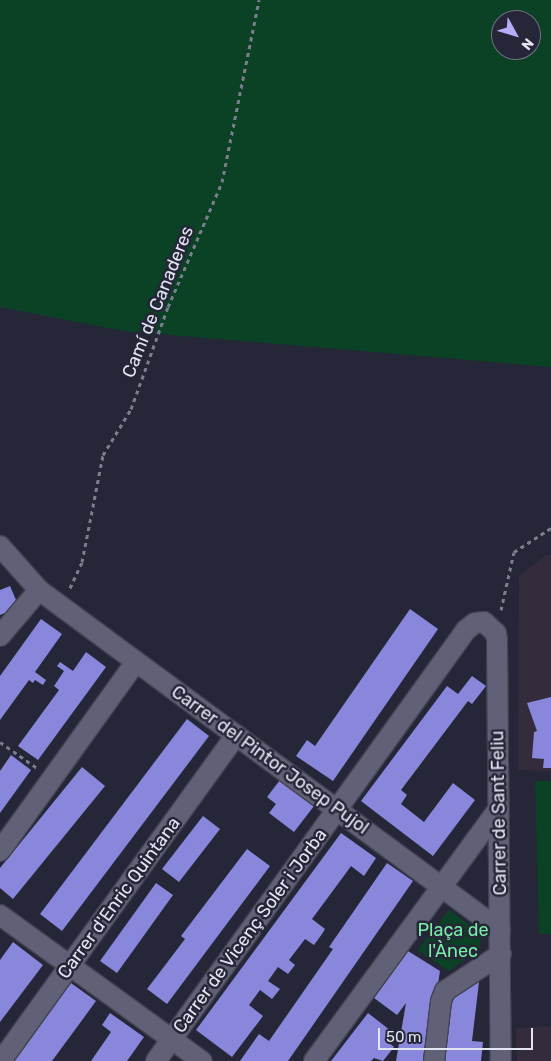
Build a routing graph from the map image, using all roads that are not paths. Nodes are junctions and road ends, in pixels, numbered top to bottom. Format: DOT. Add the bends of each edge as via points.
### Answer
graph roads {
  1 [pos="1,548"];
  2 [pos="39,590"];
  3 [pos="466,630"];
  4 [pos="0,636"];
  5 [pos="136,662"];
  6 [pos="236,736"];
  7 [pos="499,808"];
  8 [pos="337,810"];
  9 [pos="0,851"];
  10 [pos="442,886"];
  11 [pos="0,914"];
  12 [pos="500,930"];
  13 [pos="500,954"];
  14 [pos="71,965"];
  15 [pos="172,1040"];
  16 [pos="1,1061"];
  17 [pos="156,1061"];
  18 [pos="202,1061"];
  19 [pos="314,1061"];
  20 [pos="434,1061"];
  21 [pos="501,1061"];
  1 -- 2 [label="street, Carrer del Pintor Josep Pujol"];
  2 -- 4 [label="street"];
  2 -- 5 [label="street, Carrer del Pintor Josep Pujol"];
  3 -- 7 [label="street, Carrer de Sant Feliu" via="475,623 484,622 496,632"];
  3 -- 8 [label="street, Carrer de Vicenç Soler i Jorba"];
  5 -- 6 [label="street, Carrer del Pintor Josep Pujol"];
  5 -- 9 [label="street"];
  6 -- 8 [label="street, Carrer del Pintor Josep Pujol"];
  6 -- 14 [label="street, Carrer d'Enric Quintana"];
  7 -- 10 [label="street"];
  7 -- 12 [label="street, Carrer de Sant Feliu"];
  8 -- 10 [label="street, Carrer del Pintor Josep Pujol"];
  8 -- 15 [label="street, Carrer de Vicenç Soler i Jorba"];
  10 -- 12 [label="street, Carrer del Pintor Josep Pujol"];
  10 -- 19 [label="street"];
  11 -- 14 [label="street"];
  12 -- 13 [label="street, Carrer de Sant Feliu"];
  13 -- 20 [label="street" via="445,991"];
  13 -- 21 [label="street, Carrer de Sant Feliu"];
  14 -- 15 [label="street"];
  14 -- 16 [label="street, Carrer d'Enric Quintana"];
  15 -- 17 [label="street, Carrer de Vicenç Soler i Jorba"];
  15 -- 18 [label="street"];
}
